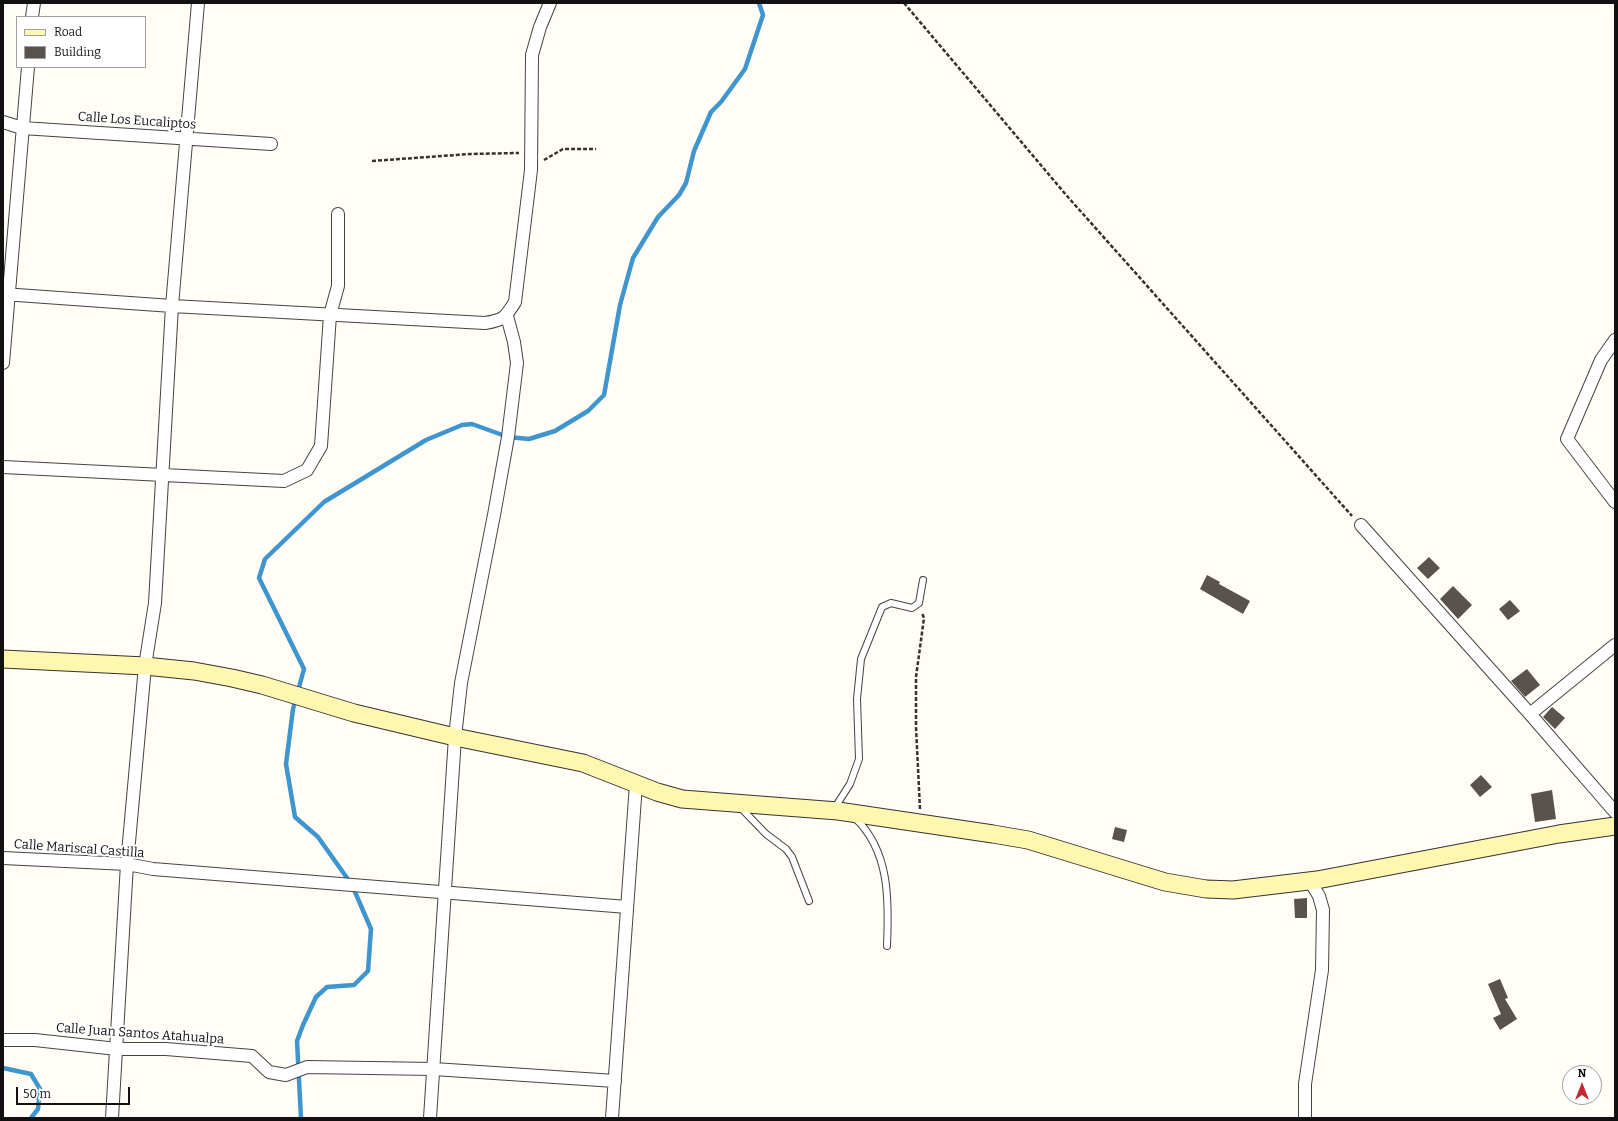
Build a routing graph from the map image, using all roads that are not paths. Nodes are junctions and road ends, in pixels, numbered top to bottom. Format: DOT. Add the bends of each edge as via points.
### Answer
graph roads {
  1 [pos="34,3"];
  2 [pos="198,3"];
  3 [pos="550,3"];
  4 [pos="32,16"];
  5 [pos="28,68"];
  6 [pos="3,122"];
  7 [pos="22,128"];
  8 [pos="186,139"];
  9 [pos="271,144"];
  10 [pos="338,214"];
  11 [pos="6,295"];
  12 [pos="172,306"];
  13 [pos="330,315"];
  14 [pos="507,316"];
  15 [pos="1615,340"];
  16 [pos="3,364"];
  17 [pos="3,467"];
  18 [pos="161,475"];
  19 [pos="1615,502"];
  20 [pos="1361,525"];
  21 [pos="923,580"];
  22 [pos="1615,645"];
  23 [pos="3,659"];
  24 [pos="144,666"];
  25 [pos="1530,714"];
  26 [pos="454,737"];
  27 [pos="636,784"];
  28 [pos="736,803"];
  29 [pos="842,812"];
  30 [pos="1615,812"];
  31 [pos="1615,826"];
  32 [pos="3,858"];
  33 [pos="127,864"];
  34 [pos="1310,881"];
  35 [pos="444,892"];
  36 [pos="809,901"];
  37 [pos="627,907"];
  38 [pos="887,946"];
  39 [pos="3,1040"];
  40 [pos="116,1049"];
  41 [pos="434,1069"];
  42 [pos="615,1081"];
  43 [pos="112,1118"];
  44 [pos="430,1118"];
  45 [pos="612,1118"];
  46 [pos="1305,1118"];
  1 -- 4 [label="street"];
  2 -- 8 [label="street"];
  3 -- 14 [label="street" via="532,54 531,170 515,302"];
  5 -- 7 [label="street"];
  6 -- 7 [label="street, Calle Los Eucaliptos"];
  7 -- 8 [label="street, Calle Los Eucaliptos"];
  7 -- 11 [label="street"];
  8 -- 9 [label="street, Calle Los Eucaliptos"];
  8 -- 12 [label="street"];
  10 -- 13 [label="street" via="338,286"];
  11 -- 12 [label="street"];
  11 -- 16 [label="street"];
  12 -- 13 [label="street"];
  12 -- 18 [label="street"];
  13 -- 14 [label="street" via="485,323"];
  13 -- 18 [label="street" via="321,446 308,470 284,481"];
  14 -- 26 [label="street" via="517,363 508,437 461,683"];
  15 -- 19 [label="street" via="1601,360 1567,439"];
  17 -- 18 [label="street"];
  18 -- 24 [label="street" via="155,603"];
  20 -- 25 [label="street"];
  21 -- 29 [label="lane" via="919,603 912,608 891,603 882,606 861,659 857,699 859,759"];
  22 -- 25 [label="street"];
  23 -- 24 [label="street"];
  24 -- 26 [label="street" via="194,671 262,685 354,713"];
  24 -- 33 [label="street"];
  25 -- 30 [label="street"];
  26 -- 27 [label="street" via="583,763"];
  26 -- 35 [label="street"];
  27 -- 28 [label="street" via="682,799"];
  27 -- 37 [label="street"];
  28 -- 29 [label="street"];
  28 -- 36 [label="lane" via="792,857"];
  29 -- 34 [label="street" via="1028,840 1165,882 1206,889 1234,890"];
  29 -- 38 [label="lane" via="865,827 876,847 886,878"];
  31 -- 34 [label="street" via="1559,834"];
  32 -- 33 [label="street, Calle Mariscal Castilla"];
  33 -- 35 [label="street, Calle Mariscal Castilla" via="153,869"];
  33 -- 40 [label="street"];
  34 -- 46 [label="street" via="1319,896 1323,910 1322,970 1305,1084"];
  35 -- 37 [label="street, Calle Mariscal Castilla"];
  35 -- 41 [label="street"];
  37 -- 42 [label="street"];
  39 -- 40 [label="street, Calle Juan Santos Atahualpa" via="35,1040"];
  40 -- 41 [label="street, Calle Juan Santos Atahualpa" via="166,1049 252,1056 269,1072 286,1075 307,1067"];
  40 -- 43 [label="street"];
  41 -- 42 [label="street"];
  41 -- 44 [label="street"];
  42 -- 45 [label="street"];
}
